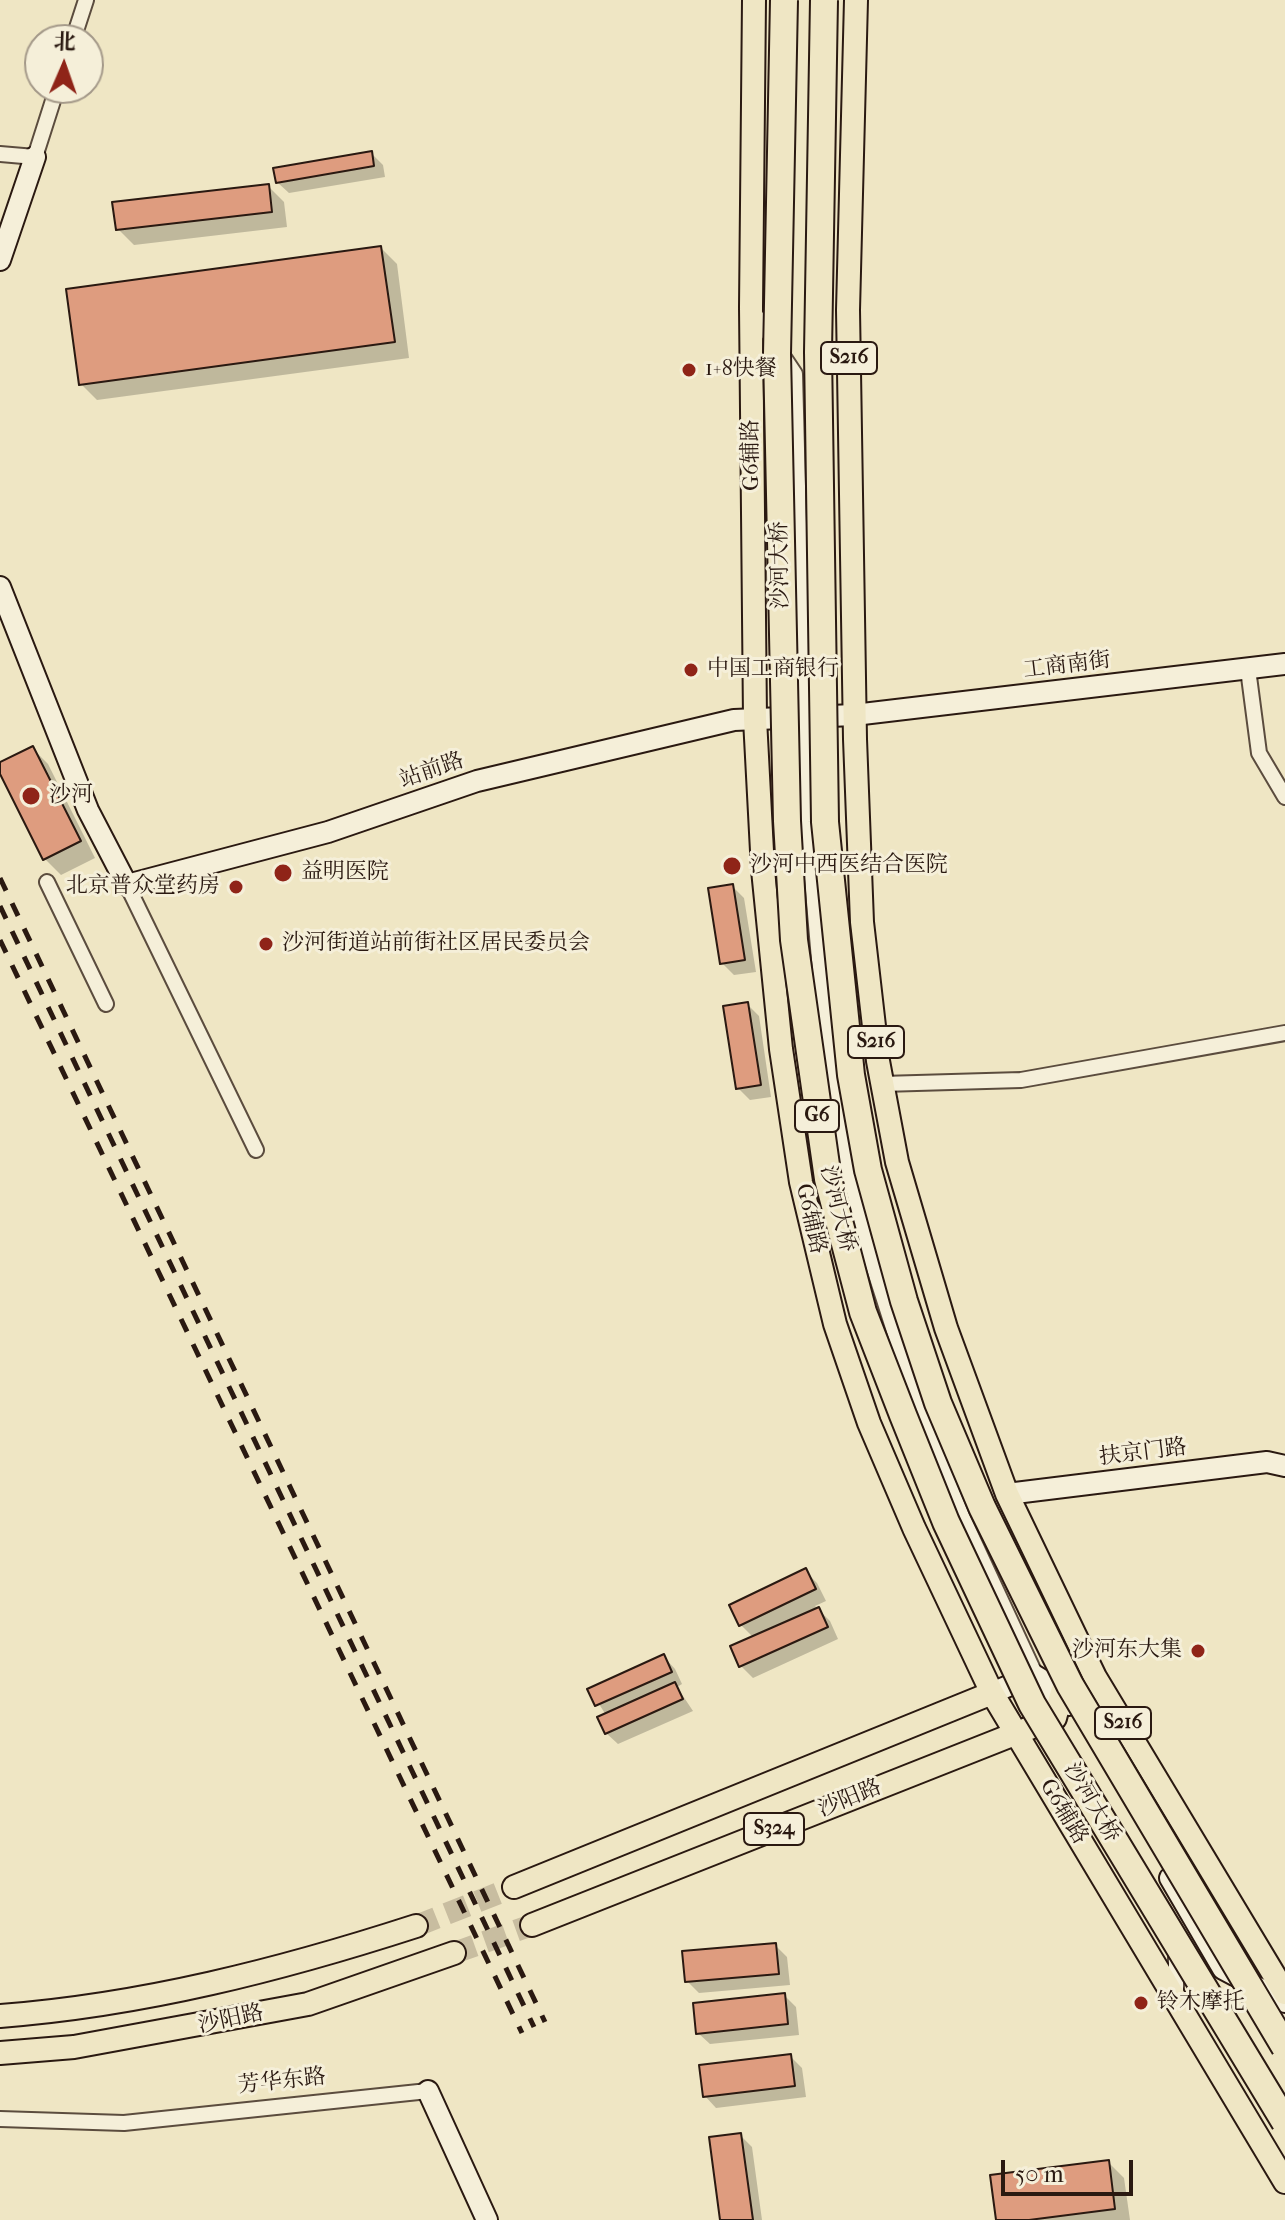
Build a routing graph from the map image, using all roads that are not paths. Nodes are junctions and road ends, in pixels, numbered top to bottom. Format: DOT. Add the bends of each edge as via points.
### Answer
graph roads {
  1 [pos="86,0"];
  2 [pos="754,0"];
  3 [pos="784,0"];
  4 [pos="824,0"];
  5 [pos="856,0"];
  6 [pos="78,24"];
  7 [pos="52,104"];
  8 [pos="0,154"];
  9 [pos="35,157"];
  10 [pos="0,260"];
  11 [pos="751,307"];
  12 [pos="0,587"];
  13 [pos="1285,664"];
  14 [pos="1248,669"];
  15 [pos="854,715"];
  16 [pos="803,717"];
  17 [pos="755,719"];
  18 [pos="1285,797"];
  19 [pos="47,882"];
  20 [pos="127,885"];
  21 [pos="106,1004"];
  22 [pos="1285,1033"];
  23 [pos="882,1084"];
  24 [pos="256,1150"];
  25 [pos="1285,1466"];
  26 [pos="1007,1494"];
  27 [pos="1034,1675"];
  28 [pos="1062,1692"];
  29 [pos="992,1693"];
  30 [pos="1055,1718"];
  31 [pos="1015,1734"];
  32 [pos="1135,1817"];
  33 [pos="1200,1851"];
  34 [pos="514,1887"];
  35 [pos="532,1925"];
  36 [pos="416,1926"];
  37 [pos="454,1953"];
  38 [pos="1285,1993"];
  39 [pos="1176,1997"];
  40 [pos="1285,2002"];
  41 [pos="0,2016"];
  42 [pos="1285,2047"];
  43 [pos="0,2053"];
  44 [pos="428,2091"];
  45 [pos="0,2119"];
  46 [pos="1285,2122"];
  47 [pos="1285,2182"];
  48 [pos="487,2220"];
  1 -- 6 [label="street"];
  2 -- 11 [label="main road, G6辅路"];
  3 -- 46 [label="highway, 沙河大桥 / G6, bridge" via="777,354 787,821 794,940 828,1179 863,1312 903,1415 946,1522 1032,1704"];
  4 -- 42 [label="highway, 沙河大桥 / G6, bridge" via="818,352 825,807 851,1075 868,1170 933,1389 982,1507 1070,1685"];
  5 -- 15 [label="main road, S216" via="848,310"];
  7 -- 9 [label="street"];
  8 -- 9 [label="street"];
  9 -- 10 [label="street"];
  11 -- 16 [label="street" via="795,374"];
  11 -- 17 [label="main road, G6辅路"];
  12 -- 20 [label="street" via="88,810"];
  13 -- 14 [label="street, 工商南街"];
  14 -- 15 [label="street, 工商南街"];
  14 -- 18 [label="street" via="1259,753"];
  15 -- 16 [label="street, 工商南街"];
  15 -- 23 [label="main road, S216" via="862,922"];
  16 -- 17 [label="street, 站前路"];
  16 -- 27 [label="street" via="825,1028 855,1198 919,1409"];
  17 -- 20 [label="street, 站前路" via="713,724 477,781 328,832"];
  17 -- 29 [label="main road, G6辅路" via="781,1049 801,1182 835,1324 869,1423"];
  19 -- 21 [label="street"];
  20 -- 24 [label="street"];
  22 -- 23 [label="street" via="1021,1080"];
  23 -- 26 [label="main road, S216" via="922,1250"];
  25 -- 26 [label="street, 扶京门路" via="1267,1462"];
  26 -- 33 [label="main road, S216" via="1095,1677"];
  27 -- 28 [label="street"];
  27 -- 29 [label="street"];
  27 -- 30 [label="street"];
  28 -- 30 [label="main road"];
  28 -- 32 [label="street"];
  29 -- 31 [label="main road, G6辅路"];
  29 -- 34 [label="main road, 沙阳路 / S324"];
  30 -- 31 [label="main road, 沙阳路 / S324"];
  30 -- 39 [label="street" via="1176,1925"];
  31 -- 35 [label="main road, 沙阳路 / S324"];
  31 -- 39 [label="main road, G6辅路"];
  32 -- 33 [label="street"];
  32 -- 40 [label="street" via="1223,1969"];
  33 -- 38 [label="main road, S216"];
  36 -- 41 [label="main road, 沙阳路" via="298,1964 186,1990 71,2011"];
  37 -- 43 [label="main road, 沙阳路" via="308,2004 88,2045"];
  39 -- 47 [label="main road, G6辅路"];
  44 -- 45 [label="street, 芳华东路" via="124,2123"];
  44 -- 48 [label="street, 芳华东路"];
}
